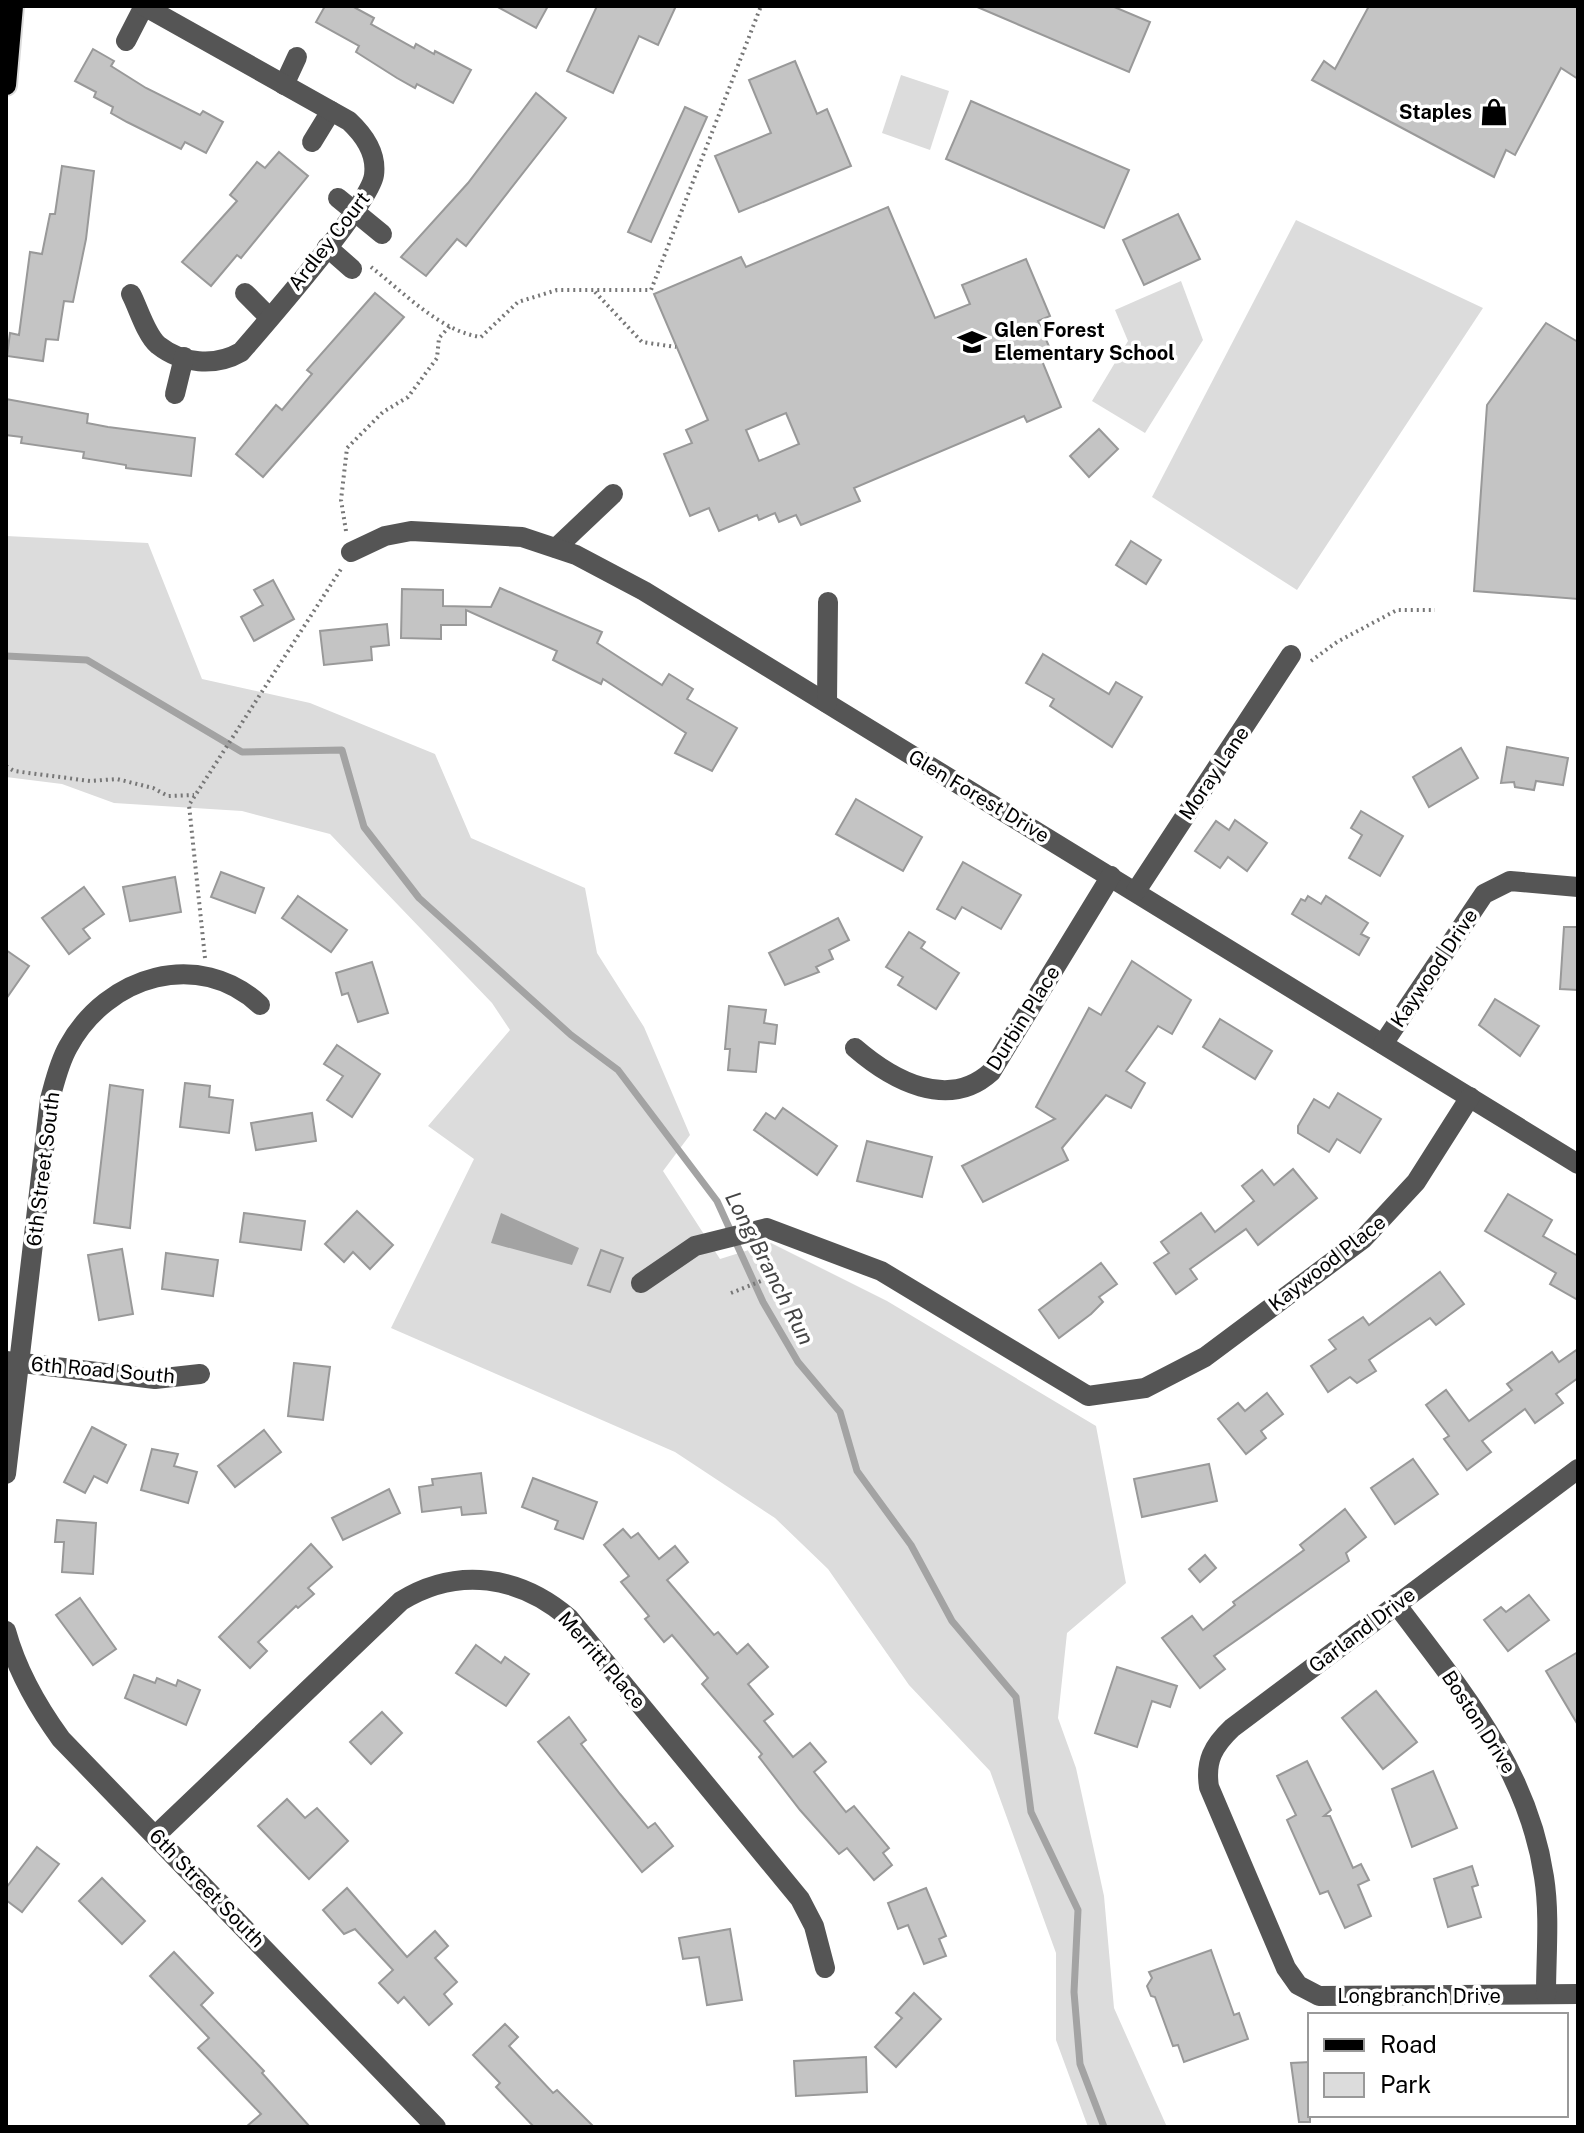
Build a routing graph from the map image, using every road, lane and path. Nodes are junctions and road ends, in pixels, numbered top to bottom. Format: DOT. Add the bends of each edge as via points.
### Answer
graph roads {
  1 [pos="13,6"];
  2 [pos="144,6"];
  3 [pos="761,6"];
  4 [pos="126,41"];
  5 [pos="8,52"];
  6 [pos="297,57"];
  7 [pos="6,85"];
  8 [pos="284,85"];
  9 [pos="331,111"];
  10 [pos="312,142"];
  11 [pos="338,198"];
  12 [pos="354,211"];
  13 [pos="382,234"];
  14 [pos="327,247"];
  15 [pos="359,266"];
  16 [pos="595,292"];
  17 [pos="245,293"];
  18 [pos="131,294"];
  19 [pos="269,317"];
  20 [pos="450,326"];
  21 [pos="676,347"];
  22 [pos="184,357"];
  23 [pos="175,394"];
  24 [pos="613,494"];
  25 [pos="556,548"];
  26 [pos="351,552"];
  27 [pos="828,602"];
  28 [pos="1435,610"];
  29 [pos="1291,655"];
  30 [pos="827,703"];
  31 [pos="6,766"];
  32 [pos="195,795"];
  33 [pos="1111,876"];
  34 [pos="1578,887"];
  35 [pos="1136,891"];
  36 [pos="207,975"];
  37 [pos="260,1005"];
  38 [pos="1383,1044"];
  39 [pos="855,1048"];
  40 [pos="1470,1097"];
  41 [pos="1578,1164"];
  42 [pos="776,1275"];
  43 [pos="641,1283"];
  44 [pos="731,1293"];
  45 [pos="13,1362"];
  46 [pos="200,1374"];
  47 [pos="1578,1469"];
  48 [pos="6,1474"];
  49 [pos="1396,1604"];
  50 [pos="6,1631"];
  51 [pos="1225,1823"];
  52 [pos="156,1835"];
  53 [pos="825,1968"];
  54 [pos="1546,1994"];
  55 [pos="1578,1994"];
  56 [pos="436,2127"];
  1 -- 5 [label="main road"];
  2 -- 4 [label="street"];
  2 -- 8 [label="street, Ardley Court"];
  3 -- 16 [label="path" via="651,290"];
  5 -- 7 [label="main road"];
  6 -- 8 [label="street"];
  8 -- 9 [label="street, Ardley Court"];
  9 -- 10 [label="street"];
  9 -- 12 [label="street, Ardley Court" via="357,129 373,157 371,189"];
  11 -- 12 [label="street"];
  12 -- 13 [label="street"];
  12 -- 14 [label="street, Ardley Court"];
  14 -- 15 [label="street"];
  14 -- 19 [label="street, Ardley Court"];
  15 -- 20 [label="path"];
  16 -- 20 [label="path" via="557,290 518,302 481,337"];
  16 -- 21 [label="path" via="642,342"];
  17 -- 19 [label="street"];
  18 -- 22 [label="street, Ardley Court" via="156,344"];
  19 -- 22 [label="street, Ardley Court" via="241,352 227,360 211,363"];
  20 -- 26 [label="path" via="439,338 437,358 408,397 383,412 347,448 341,500"];
  22 -- 23 [label="street"];
  24 -- 25 [label="street"];
  25 -- 26 [label="street, Glen Forest Drive" via="522,537 411,531"];
  25 -- 30 [label="street, Glen Forest Drive" via="644,591"];
  26 -- 32 [label="path"];
  27 -- 30 [label="street"];
  28 -- 29 [label="path" via="1397,610 1309,663"];
  29 -- 35 [label="street, Moray Lane"];
  30 -- 33 [label="street, Glen Forest Drive"];
  31 -- 32 [label="path" via="90,781 117,779 168,796"];
  32 -- 36 [label="path" via="189,805"];
  33 -- 35 [label="street, Glen Forest Drive"];
  33 -- 39 [label="street, Durbin Place" via="980,1082 954,1090 927,1089 899,1079"];
  34 -- 38 [label="street, Kaywood Drive" via="1491,877"];
  35 -- 38 [label="street, Glen Forest Drive"];
  36 -- 37 [label="street, 6th Street South" via="228,982"];
  36 -- 45 [label="street, 6th Street South" via="158,975 135,984 88,1021 69,1045 50,1099"];
  38 -- 40 [label="street, Glen Forest Drive"];
  40 -- 41 [label="street, Glen Forest Drive"];
  40 -- 43 [label="street, Kaywood Place" via="1416,1182 1363,1239 1205,1357 1145,1388 1088,1396 881,1271 767,1228 695,1246"];
  42 -- 44 [label="path"];
  45 -- 46 [label="street, 6th Road South" via="155,1379"];
  45 -- 48 [label="street, 6th Street South"];
  47 -- 49 [label="street, Garland Drive"];
  49 -- 51 [label="street, Garland Drive" via="1218,1741 1207,1772"];
  49 -- 54 [label="street, Boston Drive" via="1479,1714 1516,1779 1545,1880"];
  50 -- 52 [label="street, 6th Street South" via="46,1719"];
  51 -- 54 [label="street, Longbranch Drive" via="1286,1968 1307,1991 1375,1998"];
  52 -- 53 [label="street, Merritt Place" via="401,1601 444,1582 497,1580 536,1594 569,1618 800,1899"];
  52 -- 56 [label="street, 6th Street South"];
  54 -- 55 [label="street, Longbranch Drive"];
}
